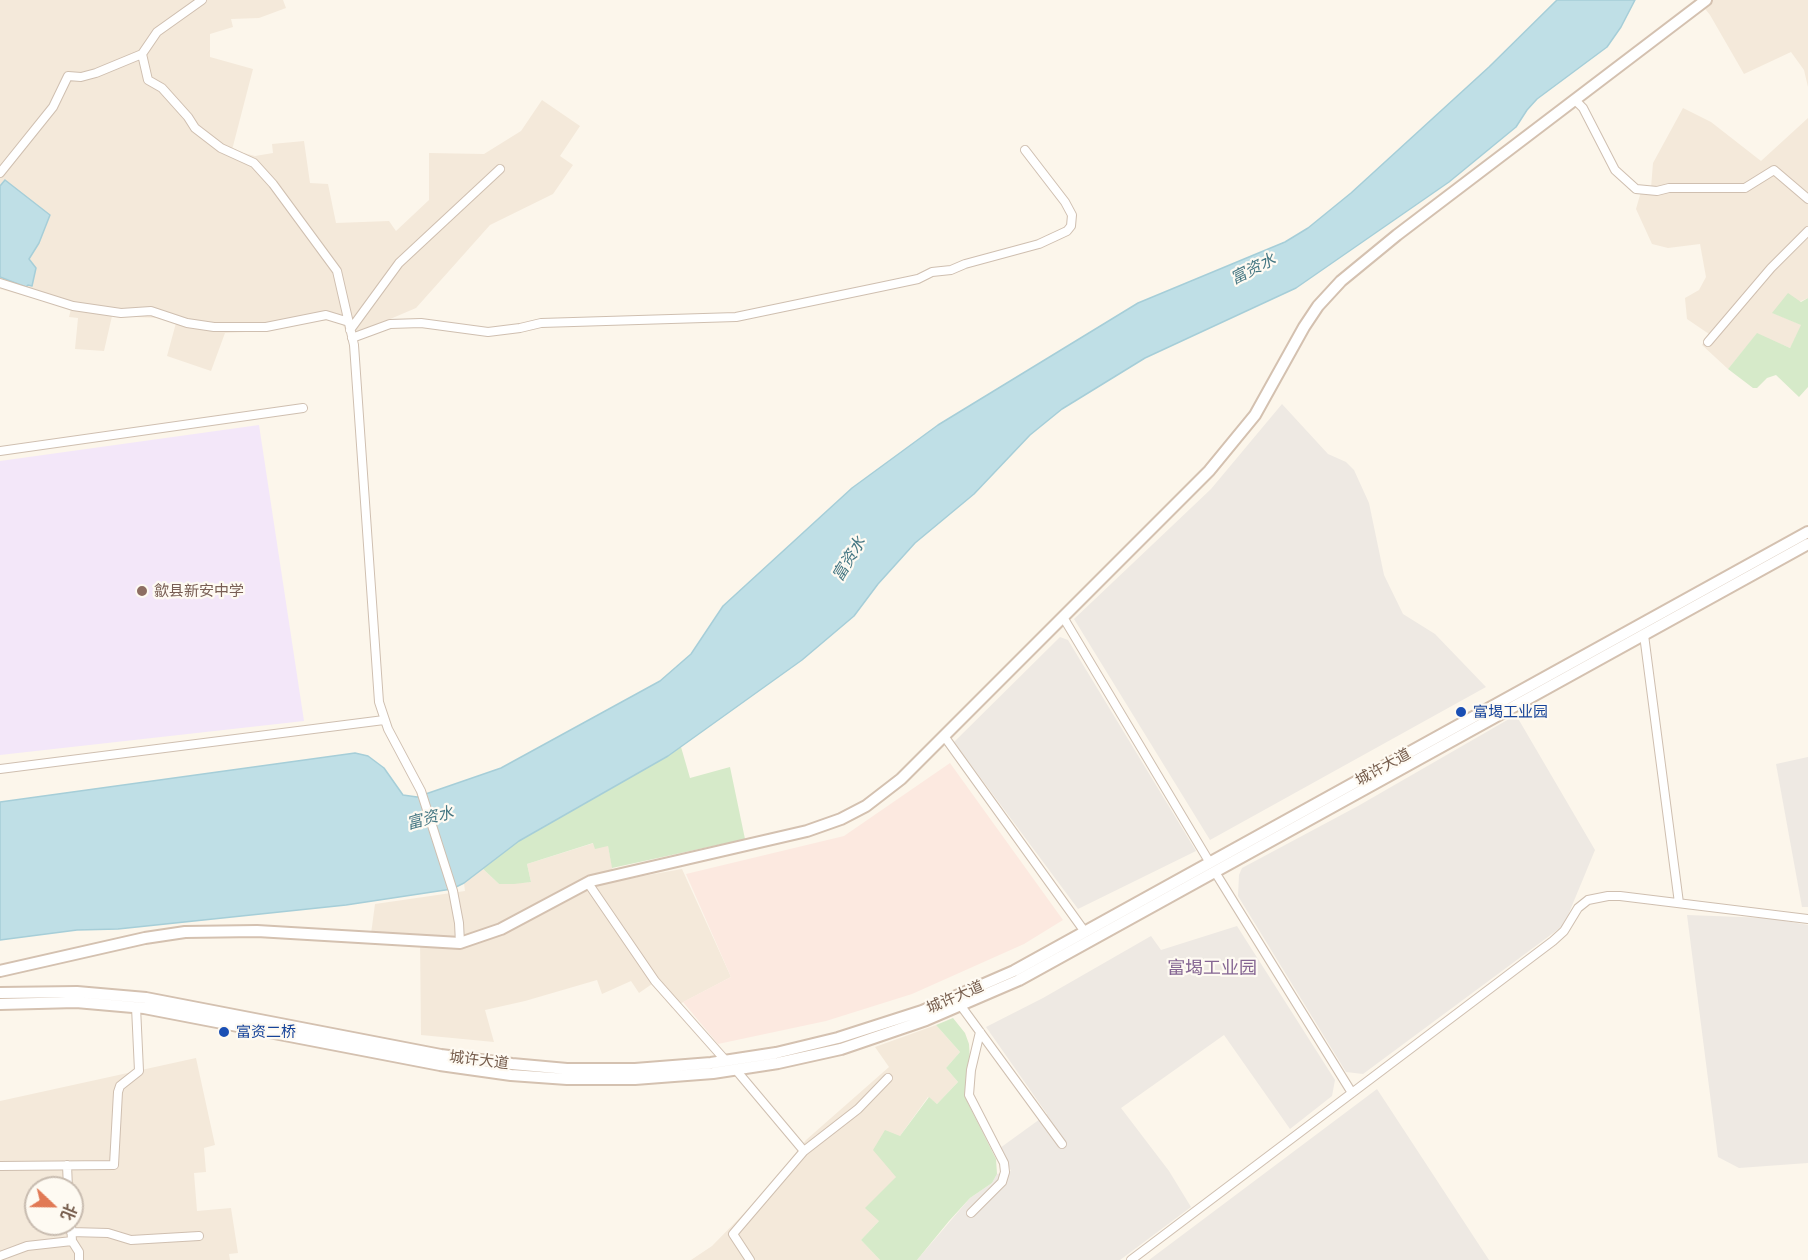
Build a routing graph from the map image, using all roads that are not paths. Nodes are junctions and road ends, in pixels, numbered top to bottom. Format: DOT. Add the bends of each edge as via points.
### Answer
graph roads {
  1 [pos="202,0"];
  2 [pos="1706,0"];
  3 [pos="142,54"];
  4 [pos="1575,100"];
  5 [pos="1025,150"];
  6 [pos="500,169"];
  7 [pos="0,173"];
  8 [pos="1808,199"];
  9 [pos="1808,231"];
  10 [pos="0,283"];
  11 [pos="350,330"];
  12 [pos="1708,342"];
  13 [pos="303,408"];
  14 [pos="0,451"];
  15 [pos="1808,532"];
  16 [pos="1808,544"];
  17 [pos="1063,617"];
  18 [pos="1644,635"];
  19 [pos="384,720"];
  20 [pos="944,736"];
  21 [pos="0,769"];
  22 [pos="1213,867"];
  23 [pos="588,883"];
  24 [pos="1679,903"];
  25 [pos="1808,919"];
  26 [pos="1085,932"];
  27 [pos="460,943"];
  28 [pos="0,970"];
  29 [pos="0,993"];
  30 [pos="0,1004"];
  31 [pos="961,1006"];
  32 [pos="136,1007"];
  33 [pos="980,1032"];
  34 [pos="726,1061"];
  35 [pos="736,1070"];
  36 [pos="888,1078"];
  37 [pos="1352,1093"];
  38 [pos="1062,1144"];
  39 [pos="804,1150"];
  40 [pos="67,1165"];
  41 [pos="0,1166"];
  42 [pos="67,1176"];
  43 [pos="971,1213"];
  44 [pos="84,1232"];
  45 [pos="59,1236"];
  46 [pos="73,1236"];
  47 [pos="199,1236"];
  48 [pos="0,1256"];
  49 [pos="79,1260"];
  50 [pos="750,1260"];
  51 [pos="1131,1260"];
  1 -- 3 [label="street" via="157,33"];
  2 -- 4 [label="main road"];
  3 -- 7 [label="street" via="96,73 68,76 53,107"];
  3 -- 11 [label="street" via="148,80 162,88 195,128 221,148 254,163 273,184 337,271"];
  4 -- 8 [label="street" via="1583,108 1614,170 1636,189 1745,188 1774,170"];
  4 -- 17 [label="main road" via="1341,281 1318,306 1263,403 1228,449 1189,493"];
  5 -- 11 [label="street" via="1065,202 1072,216 1071,226 1039,244 951,270 938,270 918,279 736,316 541,323 488,332 421,323"];
  6 -- 11 [label="street" via="399,263"];
  9 -- 12 [label="street"];
  10 -- 11 [label="street" via="73,306 122,313 152,311 214,327 266,327 326,315"];
  11 -- 19 [label="street" via="376,681"];
  13 -- 14 [label="street"];
  15 -- 22 [label="main road, 城许大道"];
  16 -- 18 [label="main road, 城许大道"];
  17 -- 20 [label="main road"];
  17 -- 22 [label="street"];
  18 -- 22 [label="main road, 城许大道"];
  18 -- 24 [label="street"];
  19 -- 21 [label="street"];
  19 -- 27 [label="street" via="421,791 453,891"];
  20 -- 23 [label="main road" via="890,789 841,819 807,831"];
  20 -- 26 [label="street"];
  22 -- 26 [label="main road, 城许大道"];
  22 -- 31 [label="main road, 城许大道" via="1019,980"];
  22 -- 37 [label="street"];
  23 -- 27 [label="main road" via="501,929"];
  23 -- 34 [label="street" via="655,981"];
  24 -- 25 [label="street"];
  24 -- 37 [label="street" via="1614,896 1588,900 1553,941"];
  26 -- 34 [label="main road, 城许大道" via="982,986 895,1021 808,1046"];
  27 -- 28 [label="main road" via="257,931 185,932"];
  29 -- 34 [label="main road, 城许大道" via="77,992 146,998 406,1049 512,1064 624,1069"];
  30 -- 32 [label="main road, 城许大道" via="76,1002"];
  31 -- 33 [label="street"];
  31 -- 35 [label="main road, 城许大道" via="841,1049"];
  32 -- 35 [label="main road, 城许大道" via="416,1061 511,1075 624,1079"];
  32 -- 40 [label="street" via="139,1071 118,1092 114,1164"];
  33 -- 38 [label="street"];
  33 -- 43 [label="street" via="969,1095 1005,1172 1002,1182"];
  35 -- 39 [label="street"];
  36 -- 39 [label="street" via="858,1109"];
  37 -- 51 [label="street"];
  39 -- 50 [label="street" via="733,1234"];
  40 -- 41 [label="street"];
  40 -- 42 [label="street"];
  44 -- 47 [label="street" via="108,1233 131,1240"];
  45 -- 48 [label="street"];
  46 -- 49 [label="street"];
}
